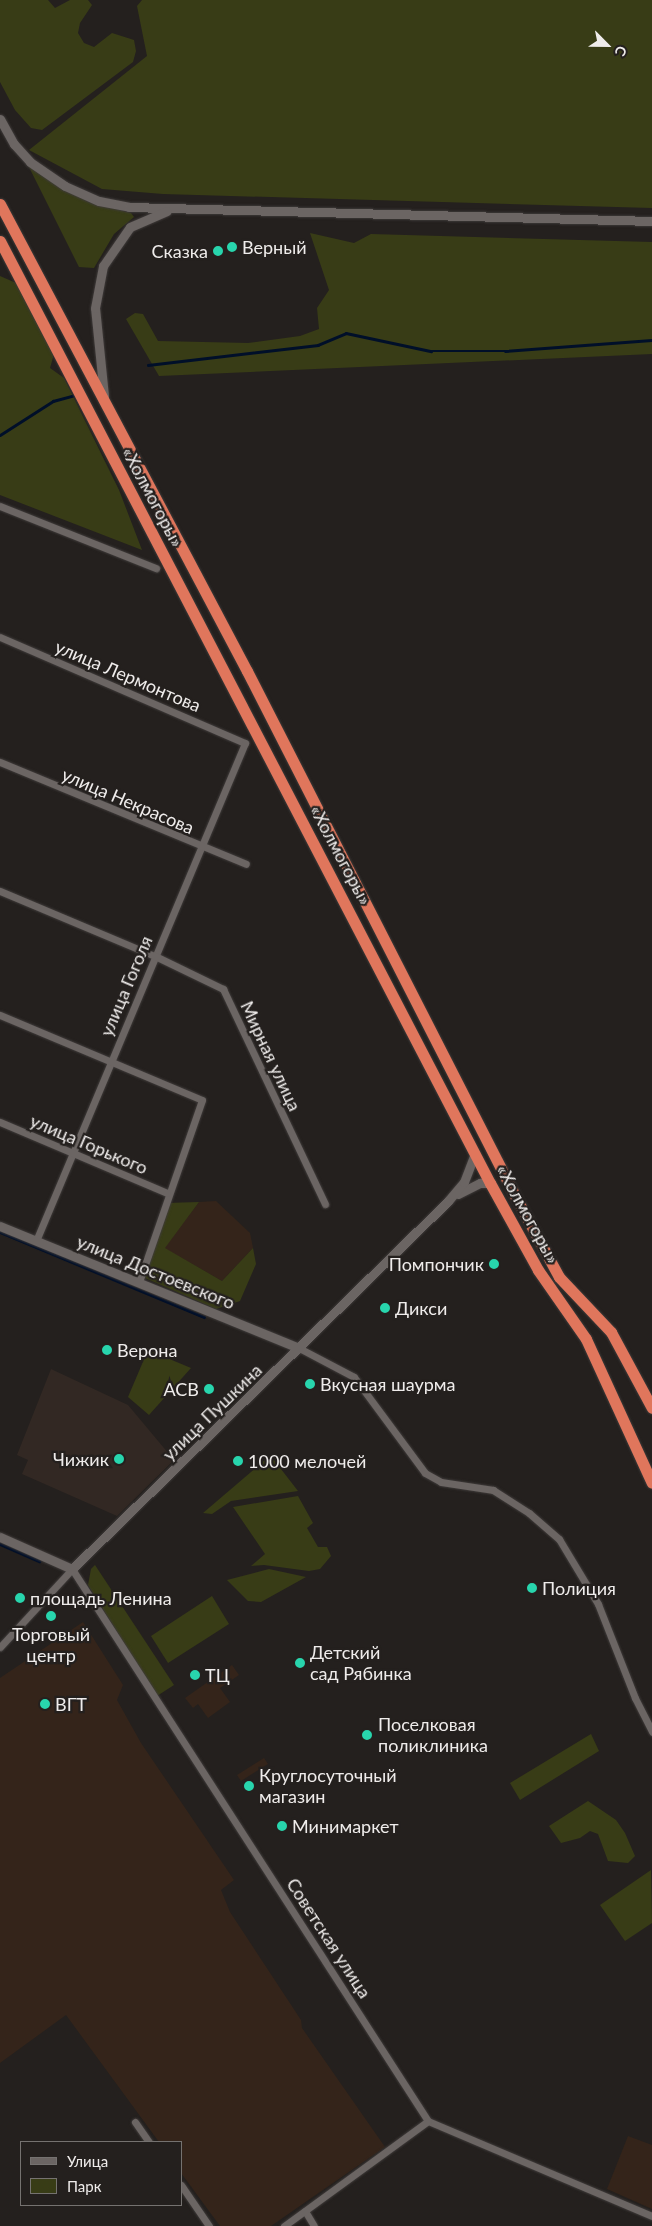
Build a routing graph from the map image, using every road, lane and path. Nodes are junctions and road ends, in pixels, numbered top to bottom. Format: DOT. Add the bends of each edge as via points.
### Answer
graph roads {
  1 [pos="0,119"];
  2 [pos="0,204"];
  3 [pos="176,209"];
  4 [pos="652,221"];
  5 [pos="0,241"];
  6 [pos="104,396"];
  7 [pos="0,506"];
  8 [pos="156,568"];
  9 [pos="0,637"];
  10 [pos="245,743"];
  11 [pos="0,762"];
  12 [pos="200,847"];
  13 [pos="246,864"];
  14 [pos="0,891"];
  15 [pos="155,956"];
  16 [pos="0,1015"];
  17 [pos="111,1060"];
  18 [pos="0,1122"];
  19 [pos="72,1152"];
  20 [pos="475,1154"];
  21 [pos="490,1183"];
  22 [pos="167,1193"];
  23 [pos="448,1201"];
  24 [pos="324,1204"];
  25 [pos="0,1226"];
  26 [pos="36,1241"];
  27 [pos="139,1282"];
  28 [pos="299,1348"];
  29 [pos="652,1408"];
  30 [pos="652,1483"];
  31 [pos="0,1537"];
  32 [pos="72,1569"];
  33 [pos="0,1647"];
  34 [pos="652,1732"];
  35 [pos="428,2121"];
  36 [pos="135,2122"];
  37 [pos="149,2141"];
  38 [pos="182,2186"];
  39 [pos="305,2211"];
  40 [pos="652,2216"];
  41 [pos="209,2226"];
  42 [pos="284,2226"];
  43 [pos="314,2226"];
  1 -- 3 [label="street" via="14,144 30,162 65,186 99,201 129,207"];
  2 -- 6 [label="highway, «Холмогоры»"];
  3 -- 4 [label="street"];
  3 -- 6 [label="street" via="144,218 130,227 104,266 95,308"];
  5 -- 20 [label="highway, «Холмогоры»"];
  6 -- 29 [label="highway, «Холмогоры»" via="523,1211 560,1278 611,1332"];
  7 -- 8 [label="street"];
  9 -- 10 [label="street, улица Лермонтова"];
  10 -- 12 [label="street, улица Гоголя"];
  11 -- 12 [label="street, улица Некрасова"];
  12 -- 13 [label="street, улица Некрасова"];
  12 -- 15 [label="street, улица Гоголя"];
  14 -- 15 [label="street, Мирная улица"];
  15 -- 17 [label="street, улица Гоголя"];
  15 -- 24 [label="street, Мирная улица" via="223,989"];
  16 -- 17 [label="street"];
  17 -- 19 [label="street, улица Гоголя"];
  17 -- 22 [label="street" via="202,1100"];
  18 -- 19 [label="street, улица Горького"];
  19 -- 22 [label="street, улица Горького"];
  19 -- 26 [label="street, улица Гоголя"];
  20 -- 21 [label="highway, «Холмогоры»"];
  20 -- 23 [label="street" via="464,1182"];
  21 -- 23 [label="street" via="467,1188"];
  21 -- 30 [label="highway, «Холмогоры»" via="538,1270 586,1339"];
  22 -- 27 [label="street"];
  23 -- 28 [label="street, улица Пушкина"];
  25 -- 26 [label="street, улица Достоевского"];
  26 -- 27 [label="street, улица Достоевского"];
  27 -- 28 [label="street, улица Достоевского"];
  28 -- 32 [label="street, улица Пушкина"];
  28 -- 34 [label="street" via="354,1376 425,1473 441,1482 493,1490 529,1513 559,1539 598,1604"];
  31 -- 32 [label="street"];
  32 -- 33 [label="street, улица Пушкина"];
  32 -- 35 [label="street, Советская улица"];
  35 -- 39 [label="street"];
  35 -- 40 [label="street"];
  36 -- 37 [label="street"];
  38 -- 41 [label="street"];
  39 -- 42 [label="street"];
  39 -- 43 [label="street"];
}
